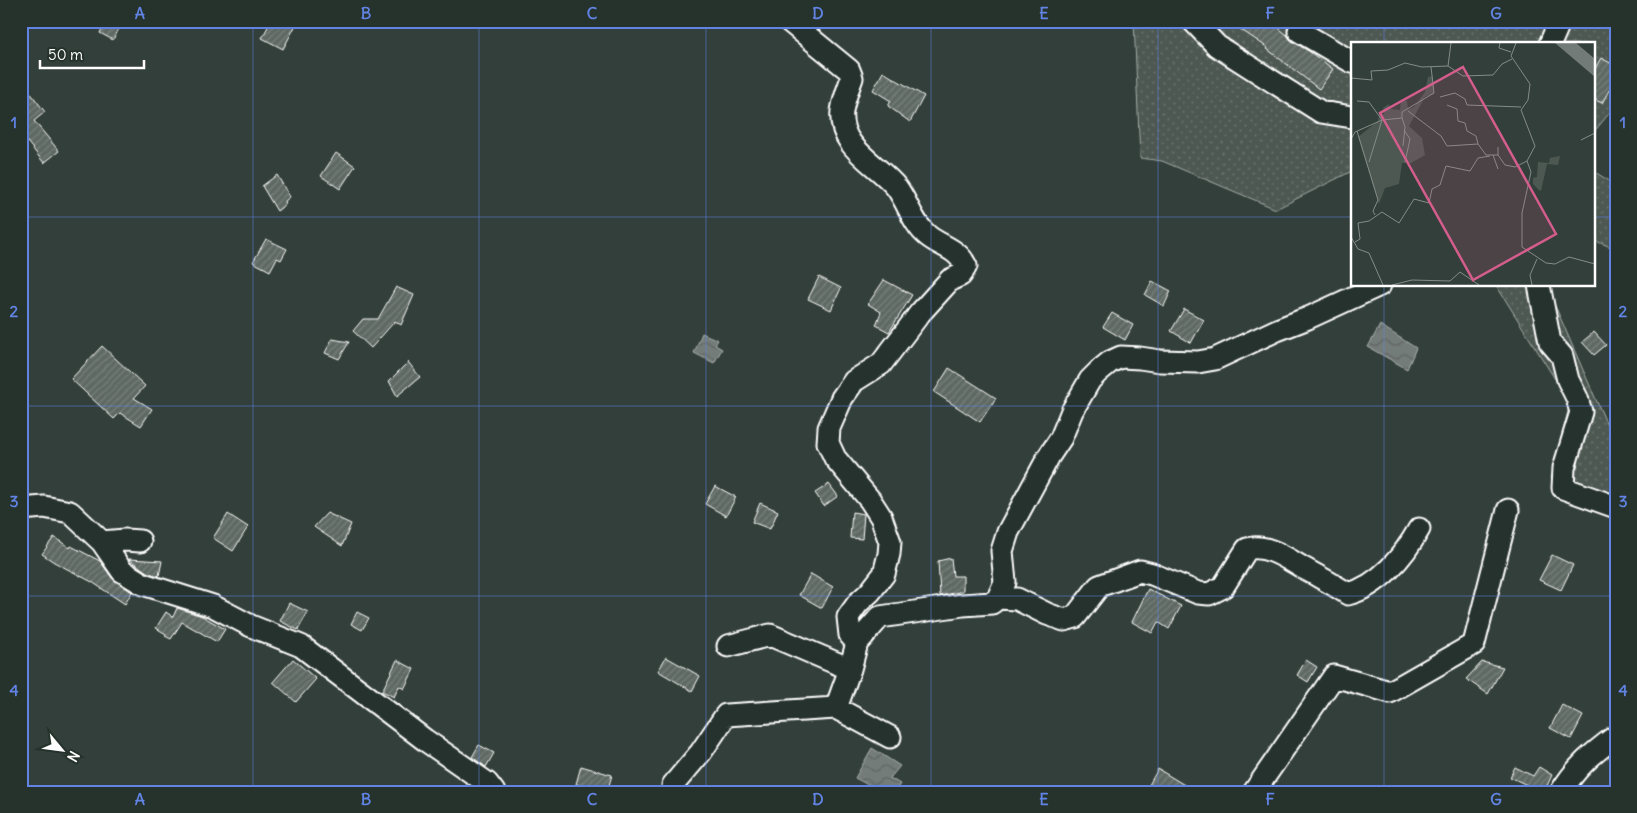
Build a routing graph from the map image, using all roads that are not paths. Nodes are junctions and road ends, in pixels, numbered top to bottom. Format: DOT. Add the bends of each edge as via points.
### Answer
graph roads {
  1 [pos="789,21"];
  2 [pos="1192,21"];
  3 [pos="1560,21"];
  4 [pos="1299,31"];
  5 [pos="1551,42"];
  6 [pos="1351,61"];
  7 [pos="1351,117"];
  8 [pos="1378,286"];
  9 [pos="1539,286"];
  10 [pos="1616,507"];
  11 [pos="21,509"];
  12 [pos="1508,510"];
  13 [pos="1420,529"];
  14 [pos="140,541"];
  15 [pos="102,542"];
  16 [pos="998,598"];
  17 [pos="856,643"];
  18 [pos="728,646"];
  19 [pos="850,669"];
  20 [pos="836,708"];
  21 [pos="1616,736"];
  22 [pos="890,737"];
  23 [pos="494,792"];
  24 [pos="674,792"];
  25 [pos="1254,792"];
  26 [pos="1561,792"];
  1 -- 17 [label="street" via="848,70 852,78 842,112 844,130 853,148 898,190 928,236 954,251 966,266 961,275 950,280 920,313 881,364 854,381 842,398 829,428 828,443 835,458 870,500 881,517 890,542 884,574 848,617 850,635"];
  2 -- 7 [label="street" via="1217,46 1322,112"];
  3 -- 5 [label="street"];
  4 -- 6 [label="street"];
  8 -- 16 [label="street" via="1215,358 1198,362 1121,357 1099,371 1072,411 1061,438 1008,532 1002,551 1004,582"];
  9 -- 10 [label="street" via="1550,342 1562,356 1581,412 1564,468 1563,488"];
  11 -- 15 [label="street" via="44,507 70,512"];
  12 -- 25 [label="street" via="1474,644 1390,692 1334,676"];
  13 -- 16 [label="street" via="1410,546 1382,576 1360,591 1348,594 1285,557 1252,547 1247,549 1222,587 1208,594 1140,571 1098,586 1075,617 1064,620 1017,599"];
  14 -- 15 [label="street"];
  15 -- 23 [label="street" via="122,571 143,584 213,606 301,646 487,783"];
  16 -- 17 [label="street" via="992,604 880,617"];
  17 -- 19 [label="street"];
  18 -- 19 [label="street" via="770,635"];
  19 -- 20 [label="street"];
  20 -- 22 [label="street"];
  20 -- 24 [label="street" via="726,715 673,785"];
  21 -- 26 [label="street" via="1571,775"];
}
